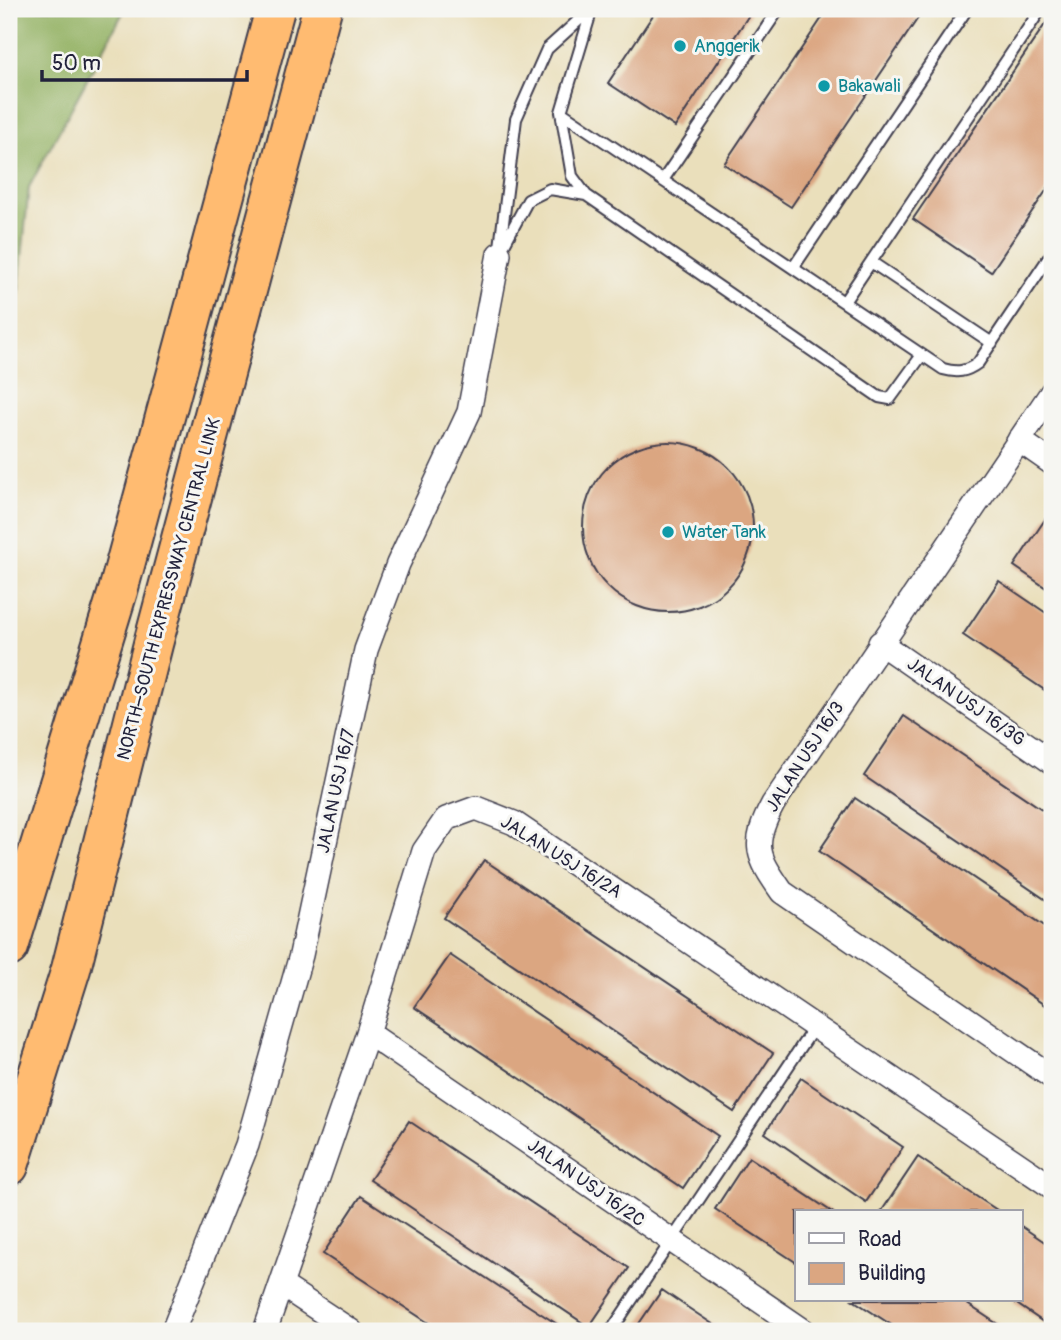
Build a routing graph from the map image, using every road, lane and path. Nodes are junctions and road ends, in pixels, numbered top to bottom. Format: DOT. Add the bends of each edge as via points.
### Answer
graph roads {
  1 [pos="275,9"];
  2 [pos="322,9"];
  3 [pos="592,9"];
  4 [pos="779,9"];
  5 [pos="967,9"];
  6 [pos="1041,9"];
  7 [pos="561,112"];
  8 [pos="663,180"];
  9 [pos="586,195"];
  10 [pos="1052,253"];
  11 [pos="499,254"];
  12 [pos="871,262"];
  13 [pos="793,268"];
  14 [pos="844,302"];
  15 [pos="992,343"];
  16 [pos="922,355"];
  17 [pos="1052,392"];
  18 [pos="1019,440"];
  19 [pos="1052,463"];
  20 [pos="880,643"];
  21 [pos="1052,762"];
  22 [pos="9,947"];
  23 [pos="815,1026"];
  24 [pos="368,1033"];
  25 [pos="1052,1077"];
  26 [pos="9,1166"];
  27 [pos="1052,1187"];
  28 [pos="671,1242"];
  29 [pos="283,1286"];
  30 [pos="173,1331"];
  31 [pos="265,1331"];
  32 [pos="351,1331"];
  33 [pos="611,1331"];
  34 [pos="804,1331"];
  1 -- 22 [label="highway" via="118,591"];
  2 -- 26 [label="highway, NORTH–SOUTH EXPRESSWAY CENTRAL LINK" via="71,969"];
  3 -- 7 [label="lane"];
  3 -- 11 [label="lane" via="547,49 516,119"];
  4 -- 8 [label="lane"];
  5 -- 13 [label="lane"];
  6 -- 12 [label="lane"];
  7 -- 8 [label="lane"];
  7 -- 9 [label="lane" via="572,176"];
  8 -- 13 [label="lane"];
  9 -- 11 [label="lane" via="550,189 528,200"];
  9 -- 16 [label="lane" via="879,397 890,399"];
  10 -- 15 [label="lane"];
  11 -- 30 [label="street, JALAN USJ 16/7" via="469,412 398,564 366,650 301,955 247,1145"];
  12 -- 14 [label="lane"];
  12 -- 15 [label="lane"];
  13 -- 14 [label="lane"];
  14 -- 16 [label="lane"];
  15 -- 16 [label="lane" via="969,370 943,369"];
  17 -- 18 [label="street, JALAN USJ 16/3"];
  18 -- 19 [label="street"];
  18 -- 20 [label="street, JALAN USJ 16/3"];
  20 -- 21 [label="street, JALAN USJ 16/3G"];
  20 -- 25 [label="street, JALAN USJ 16/3" via="773,804 761,826 760,860 782,892"];
  23 -- 24 [label="street, JALAN USJ 16/2A" via="514,823 476,808 446,819 424,851"];
  23 -- 27 [label="street, JALAN USJ 16/2A"];
  23 -- 28 [label="lane"];
  24 -- 28 [label="street, JALAN USJ 16/2C"];
  24 -- 29 [label="street, JALAN USJ 16/2A"];
  28 -- 33 [label="lane"];
  28 -- 34 [label="street, JALAN USJ 16/2C"];
  29 -- 31 [label="street, JALAN USJ 16/2A"];
  29 -- 32 [label="street"];
}
